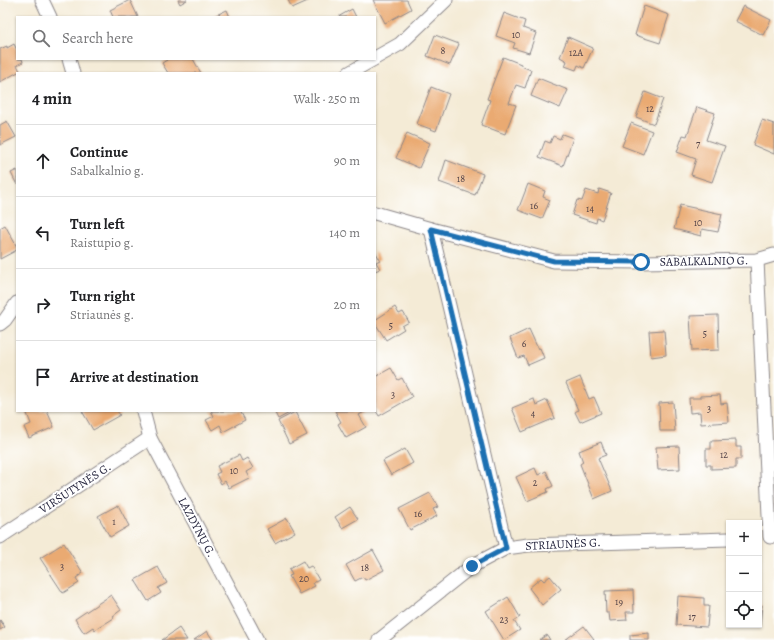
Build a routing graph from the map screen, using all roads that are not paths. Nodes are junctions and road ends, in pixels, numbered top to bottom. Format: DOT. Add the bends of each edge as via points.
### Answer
graph roads {
  1 [pos="42,0"];
  2 [pos="446,0"];
  3 [pos="50,16"];
  4 [pos="376,58"];
  5 [pos="69,60"];
  6 [pos="372,60"];
  7 [pos="73,72"];
  8 [pos="351,72"];
  9 [pos="376,213"];
  10 [pos="431,229"];
  11 [pos="774,255"];
  12 [pos="757,260"];
  13 [pos="16,304"];
  14 [pos="0,324"];
  15 [pos="143,412"];
  16 [pos="150,438"];
  17 [pos="0,537"];
  18 [pos="768,537"];
  19 [pos="726,538"];
  20 [pos="506,548"];
  21 [pos="257,640"];
  22 [pos="379,640"];
  1 -- 3 [label="street"];
  2 -- 4 [label="street" via="400,44"];
  5 -- 7 [label="street"];
  6 -- 8 [label="street"];
  9 -- 10 [label="street, SABALKALNIO G."];
  10 -- 12 [label="street, SABALKALNIO G." via="554,261"];
  10 -- 20 [label="street"];
  11 -- 12 [label="street, SABALKALNIO G."];
  12 -- 18 [label="street"];
  13 -- 14 [label="street"];
  15 -- 16 [label="street, LAZDYNŲ G."];
  16 -- 17 [label="street, VIRŠUTYNĖS G."];
  16 -- 21 [label="street, LAZDYNŲ G."];
  19 -- 20 [label="street, STRIAUNĖS G." via="528,544"];
  20 -- 22 [label="street, STRIAUNĖS G." via="472,566"];
}
